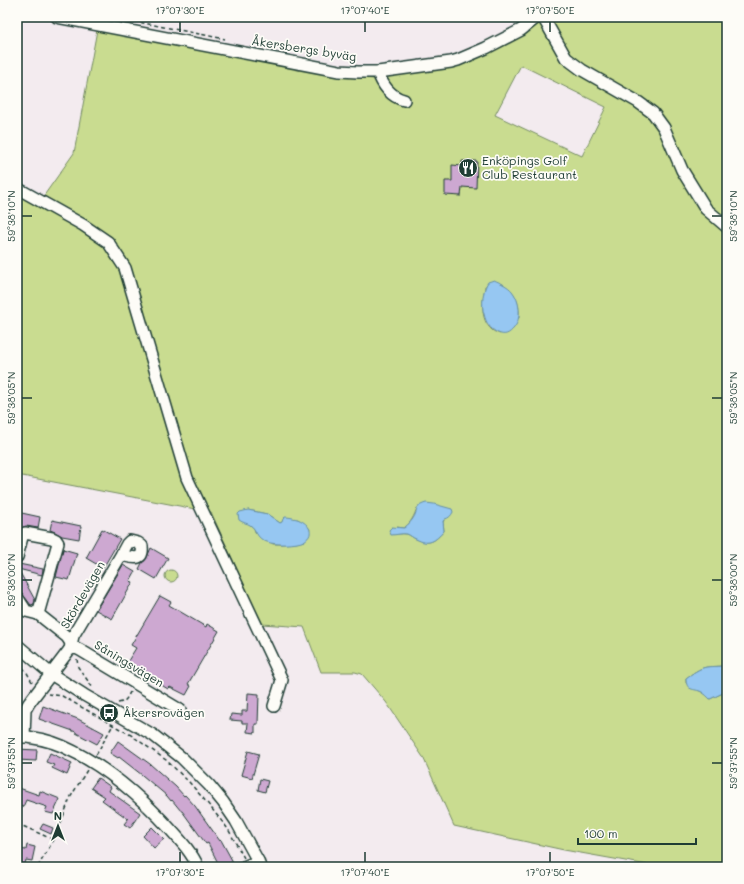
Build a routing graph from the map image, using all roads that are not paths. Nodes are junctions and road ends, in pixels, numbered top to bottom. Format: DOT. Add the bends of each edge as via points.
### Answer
graph roads {
  1 [pos="57,17"];
  2 [pos="537,17"];
  3 [pos="543,17"];
  4 [pos="378,72"];
  5 [pos="404,100"];
  6 [pos="17,188"];
  7 [pos="727,227"];
  8 [pos="121,555"];
  9 [pos="17,557"];
  10 [pos="17,596"];
  11 [pos="38,614"];
  12 [pos="17,645"];
  13 [pos="74,648"];
  14 [pos="51,674"];
  15 [pos="274,706"];
  16 [pos="180,710"];
  17 [pos="21,737"];
  18 [pos="259,864"];
  19 [pos="246,866"];
  20 [pos="198,867"];
  1 -- 4 [label="street, Åkersbergs byväg" via="339,71"];
  2 -- 4 [label="street, Åkersbergs byväg" via="521,30 458,60"];
  3 -- 7 [label="street" via="566,58 653,113 664,128 682,170 706,209"];
  4 -- 5 [label="street" via="380,80 391,94"];
  6 -- 15 [label="street" via="108,242 125,268 187,478 282,680"];
  8 -- 13 [label="street, Skördevägen" via="73,636"];
  9 -- 11 [label="street" via="25,533 52,538 58,543"];
  10 -- 11 [label="street, Såningsvägen" via="26,611"];
  11 -- 13 [label="street, Såningsvägen" via="67,637"];
  12 -- 14 [label="street"];
  13 -- 14 [label="street"];
  13 -- 16 [label="street, Såningsvägen"];
  14 -- 17 [label="street" via="25,710"];
  14 -- 18 [label="street" via="152,735 182,758 228,808"];
  17 -- 20 [label="street" via="50,741 61,746 92,762 127,787 161,819 189,852"];
  18 -- 19 [label="street"];
}
